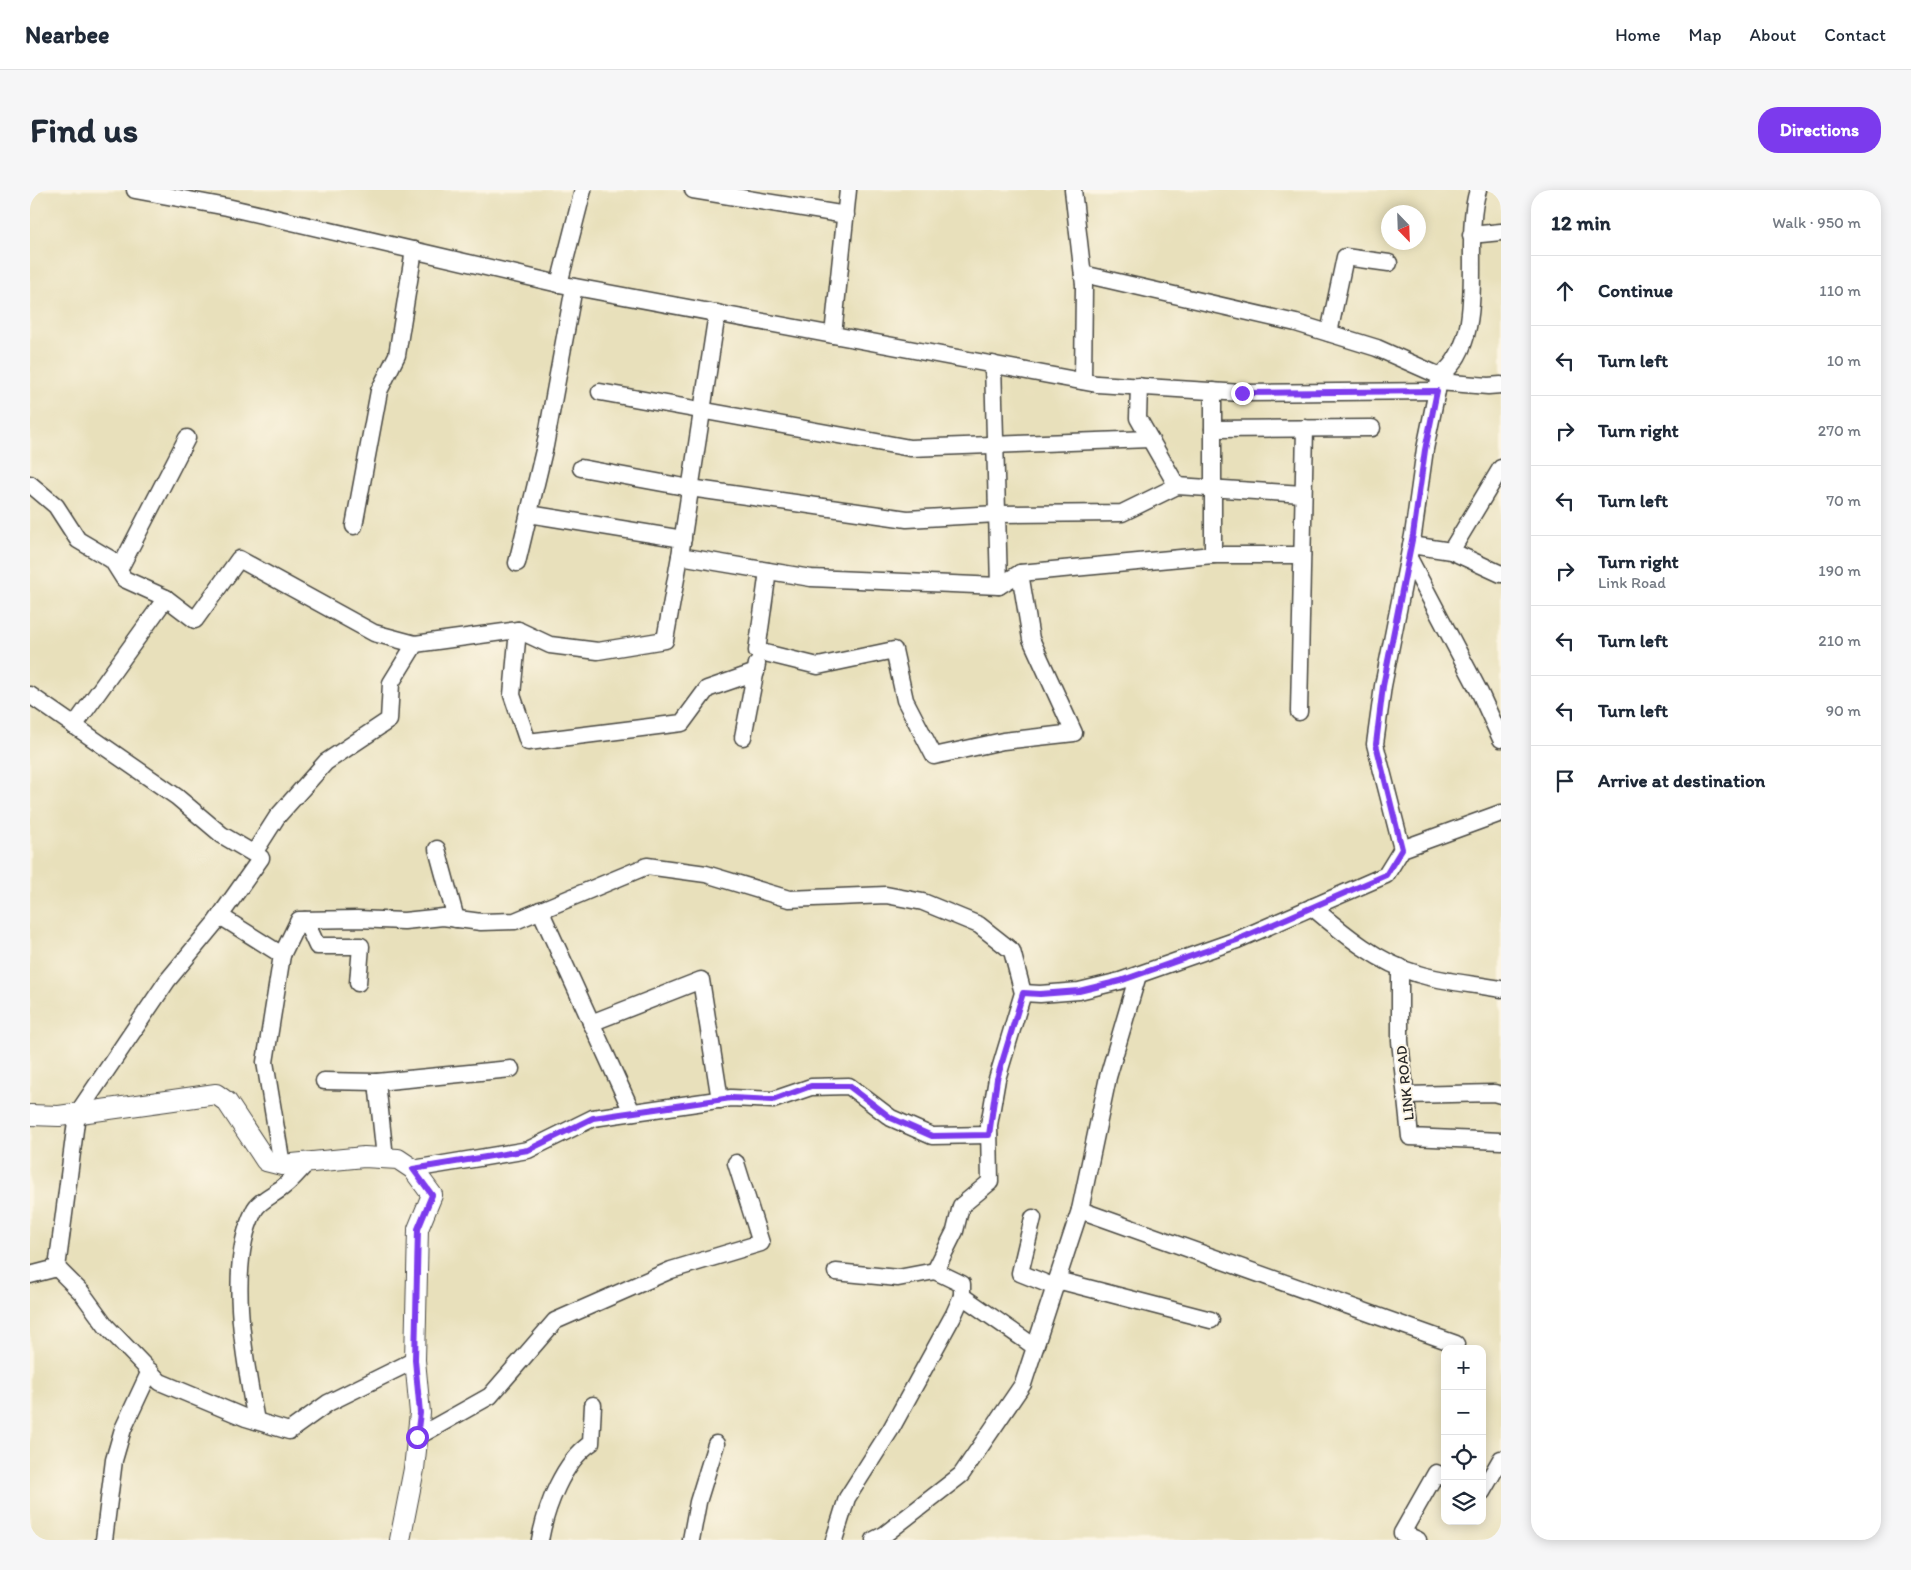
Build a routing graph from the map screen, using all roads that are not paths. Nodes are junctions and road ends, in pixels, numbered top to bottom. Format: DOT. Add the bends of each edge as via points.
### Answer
graph roads {
  1 [pos="136,190"];
  2 [pos="583,190"];
  3 [pos="693,190"];
  4 [pos="848,190"];
  5 [pos="1073,190"];
  6 [pos="1473,192"];
  7 [pos="751,195"];
  8 [pos="208,196"];
  9 [pos="846,215"];
  10 [pos="1501,232"];
  11 [pos="1471,235"];
  12 [pos="414,250"];
  13 [pos="1389,263"];
  14 [pos="1083,274"];
  15 [pos="566,285"];
  16 [pos="717,313"];
  17 [pos="1329,333"];
  18 [pos="833,335"];
  19 [pos="993,364"];
  20 [pos="1083,381"];
  21 [pos="1439,383"];
  22 [pos="1501,385"];
  23 [pos="1139,386"];
  24 [pos="1213,391"];
  25 [pos="600,392"];
  26 [pos="702,410"];
  27 [pos="1305,428"];
  28 [pos="1372,428"];
  29 [pos="1214,429"];
  30 [pos="187,438"];
  31 [pos="1150,439"];
  32 [pos="995,445"];
  33 [pos="580,468"];
  34 [pos="1501,468"];
  35 [pos="30,484"];
  36 [pos="1177,486"];
  37 [pos="1214,487"];
  38 [pos="690,488"];
  39 [pos="1303,494"];
  40 [pos="529,514"];
  41 [pos="997,514"];
  42 [pos="354,526"];
  43 [pos="683,539"];
  44 [pos="1451,550"];
  45 [pos="1410,552"];
  46 [pos="1302,555"];
  47 [pos="680,556"];
  48 [pos="1214,556"];
  49 [pos="517,563"];
  50 [pos="119,570"];
  51 [pos="768,571"];
  52 [pos="1020,573"];
  53 [pos="1501,574"];
  54 [pos="999,586"];
  55 [pos="166,598"];
  56 [pos="518,630"];
  57 [pos="414,644"];
  58 [pos="760,652"];
  59 [pos="756,672"];
  60 [pos="30,695"];
  61 [pos="1300,712"];
  62 [pos="74,726"];
  63 [pos="743,737"];
  64 [pos="1501,739"];
  65 [pos="1501,813"];
  66 [pos="437,849"];
  67 [pos="1402,849"];
  68 [pos="254,853"];
  69 [pos="1312,907"];
  70 [pos="540,910"];
  71 [pos="220,916"];
  72 [pos="456,919"];
  73 [pos="305,920"];
  74 [pos="282,955"];
  75 [pos="1400,967"];
  76 [pos="1138,975"];
  77 [pos="358,983"];
  78 [pos="1501,988"];
  79 [pos="1023,993"];
  80 [pos="591,1023"];
  81 [pos="511,1069"];
  82 [pos="324,1081"];
  83 [pos="378,1082"];
  84 [pos="1406,1095"];
  85 [pos="1501,1095"];
  86 [pos="720,1100"];
  87 [pos="632,1112"];
  88 [pos="77,1114"];
  89 [pos="30,1115"];
  90 [pos="989,1135"];
  91 [pos="1501,1141"];
  92 [pos="385,1158"];
  93 [pos="307,1163"];
  94 [pos="736,1163"];
  95 [pos="282,1165"];
  96 [pos="413,1169"];
  97 [pos="1080,1210"];
  98 [pos="1033,1218"];
  99 [pos="57,1268"];
  100 [pos="935,1271"];
  101 [pos="836,1272"];
  102 [pos="30,1275"];
  103 [pos="1056,1283"];
  104 [pos="962,1296"];
  105 [pos="1211,1320"];
  106 [pos="1456,1344"];
  107 [pos="1035,1347"];
  108 [pos="415,1360"];
  109 [pos="150,1371"];
  110 [pos="593,1405"];
  111 [pos="256,1421"];
  112 [pos="417,1437"];
  113 [pos="716,1444"];
  114 [pos="1501,1459"];
  115 [pos="1441,1476"];
  116 [pos="1486,1485"];
  117 [pos="881,1538"];
  118 [pos="104,1540"];
  119 [pos="400,1540"];
  120 [pos="540,1540"];
  121 [pos="691,1540"];
  122 [pos="834,1540"];
  123 [pos="1418,1540"];
  1 -- 8 [label="street"];
  2 -- 15 [label="street"];
  3 -- 7 [label="street"];
  4 -- 9 [label="street"];
  5 -- 14 [label="street"];
  6 -- 11 [label="street"];
  7 -- 9 [label="street"];
  8 -- 12 [label="street"];
  9 -- 18 [label="street"];
  10 -- 11 [label="street"];
  11 -- 21 [label="street" via="1474,271 1464,344"];
  12 -- 15 [label="street"];
  12 -- 42 [label="street" via="397,355 379,391"];
  13 -- 17 [label="street" via="1345,257"];
  14 -- 17 [label="street"];
  14 -- 20 [label="street"];
  15 -- 16 [label="street"];
  15 -- 40 [label="street" via="545,446"];
  16 -- 18 [label="street"];
  16 -- 26 [label="street"];
  17 -- 21 [label="street" via="1378,348"];
  18 -- 19 [label="street"];
  19 -- 20 [label="street"];
  19 -- 32 [label="street"];
  20 -- 23 [label="street"];
  21 -- 22 [label="street"];
  21 -- 24 [label="street" via="1329,394"];
  21 -- 45 [label="street"];
  23 -- 24 [label="street"];
  23 -- 31 [label="street" via="1138,418"];
  24 -- 29 [label="street"];
  25 -- 26 [label="street"];
  26 -- 32 [label="street" via="910,448"];
  26 -- 38 [label="street"];
  27 -- 28 [label="street"];
  27 -- 29 [label="street"];
  27 -- 39 [label="street"];
  29 -- 37 [label="street"];
  30 -- 50 [label="street"];
  31 -- 32 [label="street"];
  31 -- 36 [label="street"];
  32 -- 41 [label="street"];
  33 -- 38 [label="street"];
  34 -- 44 [label="street"];
  35 -- 50 [label="street" via="56,506 78,540 112,560"];
  36 -- 37 [label="street"];
  36 -- 41 [label="street" via="1122,513"];
  37 -- 39 [label="street"];
  37 -- 48 [label="street"];
  38 -- 41 [label="street" via="907,519"];
  38 -- 43 [label="street"];
  39 -- 46 [label="street"];
  40 -- 43 [label="street"];
  40 -- 49 [label="street"];
  41 -- 54 [label="street"];
  43 -- 47 [label="street"];
  44 -- 45 [label="street"];
  44 -- 53 [label="street"];
  45 -- 64 [label="street"];
  45 -- 67 [label="street" via="1383,686 1376,744"];
  46 -- 48 [label="street"];
  46 -- 61 [label="street"];
  47 -- 51 [label="street"];
  47 -- 56 [label="street" via="665,640 598,651 550,645"];
  48 -- 52 [label="street"];
  50 -- 55 [label="street" via="124,579"];
  51 -- 54 [label="street" via="811,578"];
  51 -- 58 [label="street" via="757,651"];
  52 -- 54 [label="street"];
  52 -- 58 [label="street" via="1031,638 1074,733 1003,741 934,756 905,700 894,650 818,666"];
  55 -- 57 [label="street" via="196,620 239,559 374,633"];
  55 -- 62 [label="street"];
  56 -- 57 [label="street"];
  56 -- 59 [label="street" via="512,695 528,742 682,723 707,689"];
  57 -- 68 [label="street" via="391,683 389,720 326,762 277,817"];
  58 -- 59 [label="street"];
  59 -- 63 [label="street"];
  60 -- 62 [label="street"];
  62 -- 68 [label="street" via="177,797 222,835"];
  65 -- 67 [label="street"];
  66 -- 72 [label="street"];
  67 -- 69 [label="street" via="1386,875"];
  68 -- 71 [label="street" via="261,858"];
  69 -- 75 [label="street" via="1366,949"];
  69 -- 76 [label="street" via="1237,940"];
  70 -- 72 [label="street" via="515,921"];
  70 -- 79 [label="street" via="647,866 706,874 789,899 886,894 923,902 980,925 1012,951"];
  70 -- 80 [label="street"];
  71 -- 74 [label="street"];
  71 -- 88 [label="street" via="167,981"];
  72 -- 73 [label="street"];
  73 -- 74 [label="street" via="300,920"];
  73 -- 77 [label="street" via="317,946 361,946"];
  74 -- 95 [label="street" via="265,1062"];
  75 -- 78 [label="street" via="1418,975"];
  75 -- 84 [label="street, LINK ROAD" via="1400,1041"];
  76 -- 79 [label="street" via="1079,991"];
  76 -- 97 [label="street" via="1108,1077"];
  79 -- 90 [label="street" via="997,1079"];
  80 -- 86 [label="street" via="702,980"];
  80 -- 87 [label="street"];
  81 -- 83 [label="street"];
  82 -- 83 [label="street"];
  83 -- 92 [label="street"];
  84 -- 85 [label="street" via="1494,1092"];
  84 -- 91 [label="street, LINK ROAD" via="1410,1137"];
  86 -- 87 [label="street"];
  86 -- 90 [label="street" via="773,1100 811,1086 849,1086 891,1118 932,1136"];
  87 -- 96 [label="street" via="593,1118 528,1150"];
  88 -- 89 [label="street"];
  88 -- 95 [label="street" via="216,1094 227,1102 266,1161"];
  88 -- 99 [label="street"];
  90 -- 100 [label="street" via="990,1182 961,1206 956,1231"];
  92 -- 93 [label="street"];
  92 -- 96 [label="street" via="398,1159"];
  93 -- 95 [label="street"];
  93 -- 111 [label="street" via="254,1209 244,1242 239,1286 246,1367"];
  94 -- 112 [label="street" via="761,1243 671,1270 555,1321 490,1396"];
  96 -- 108 [label="street" via="432,1195 418,1229"];
  97 -- 103 [label="street"];
  97 -- 106 [label="street"];
  98 -- 103 [label="street" via="1020,1273"];
  99 -- 102 [label="street"];
  99 -- 109 [label="street" via="82,1293 106,1326"];
  100 -- 101 [label="street" via="898,1278"];
  100 -- 104 [label="street" via="962,1284"];
  103 -- 105 [label="street"];
  103 -- 107 [label="street"];
  104 -- 107 [label="street"];
  104 -- 122 [label="street" via="891,1429 847,1498"];
  107 -- 117 [label="street" via="1023,1384 961,1475"];
  108 -- 111 [label="street" via="328,1403 289,1431"];
  108 -- 112 [label="street" via="420,1413"];
  109 -- 111 [label="street" via="160,1382"];
  109 -- 118 [label="street" via="123,1429 114,1460"];
  110 -- 120 [label="street" via="591,1443 580,1451 558,1486"];
  112 -- 119 [label="street"];
  113 -- 121 [label="street" via="698,1502"];
  114 -- 116 [label="street"];
  115 -- 123 [label="street" via="1436,1473 1402,1533"];
}
